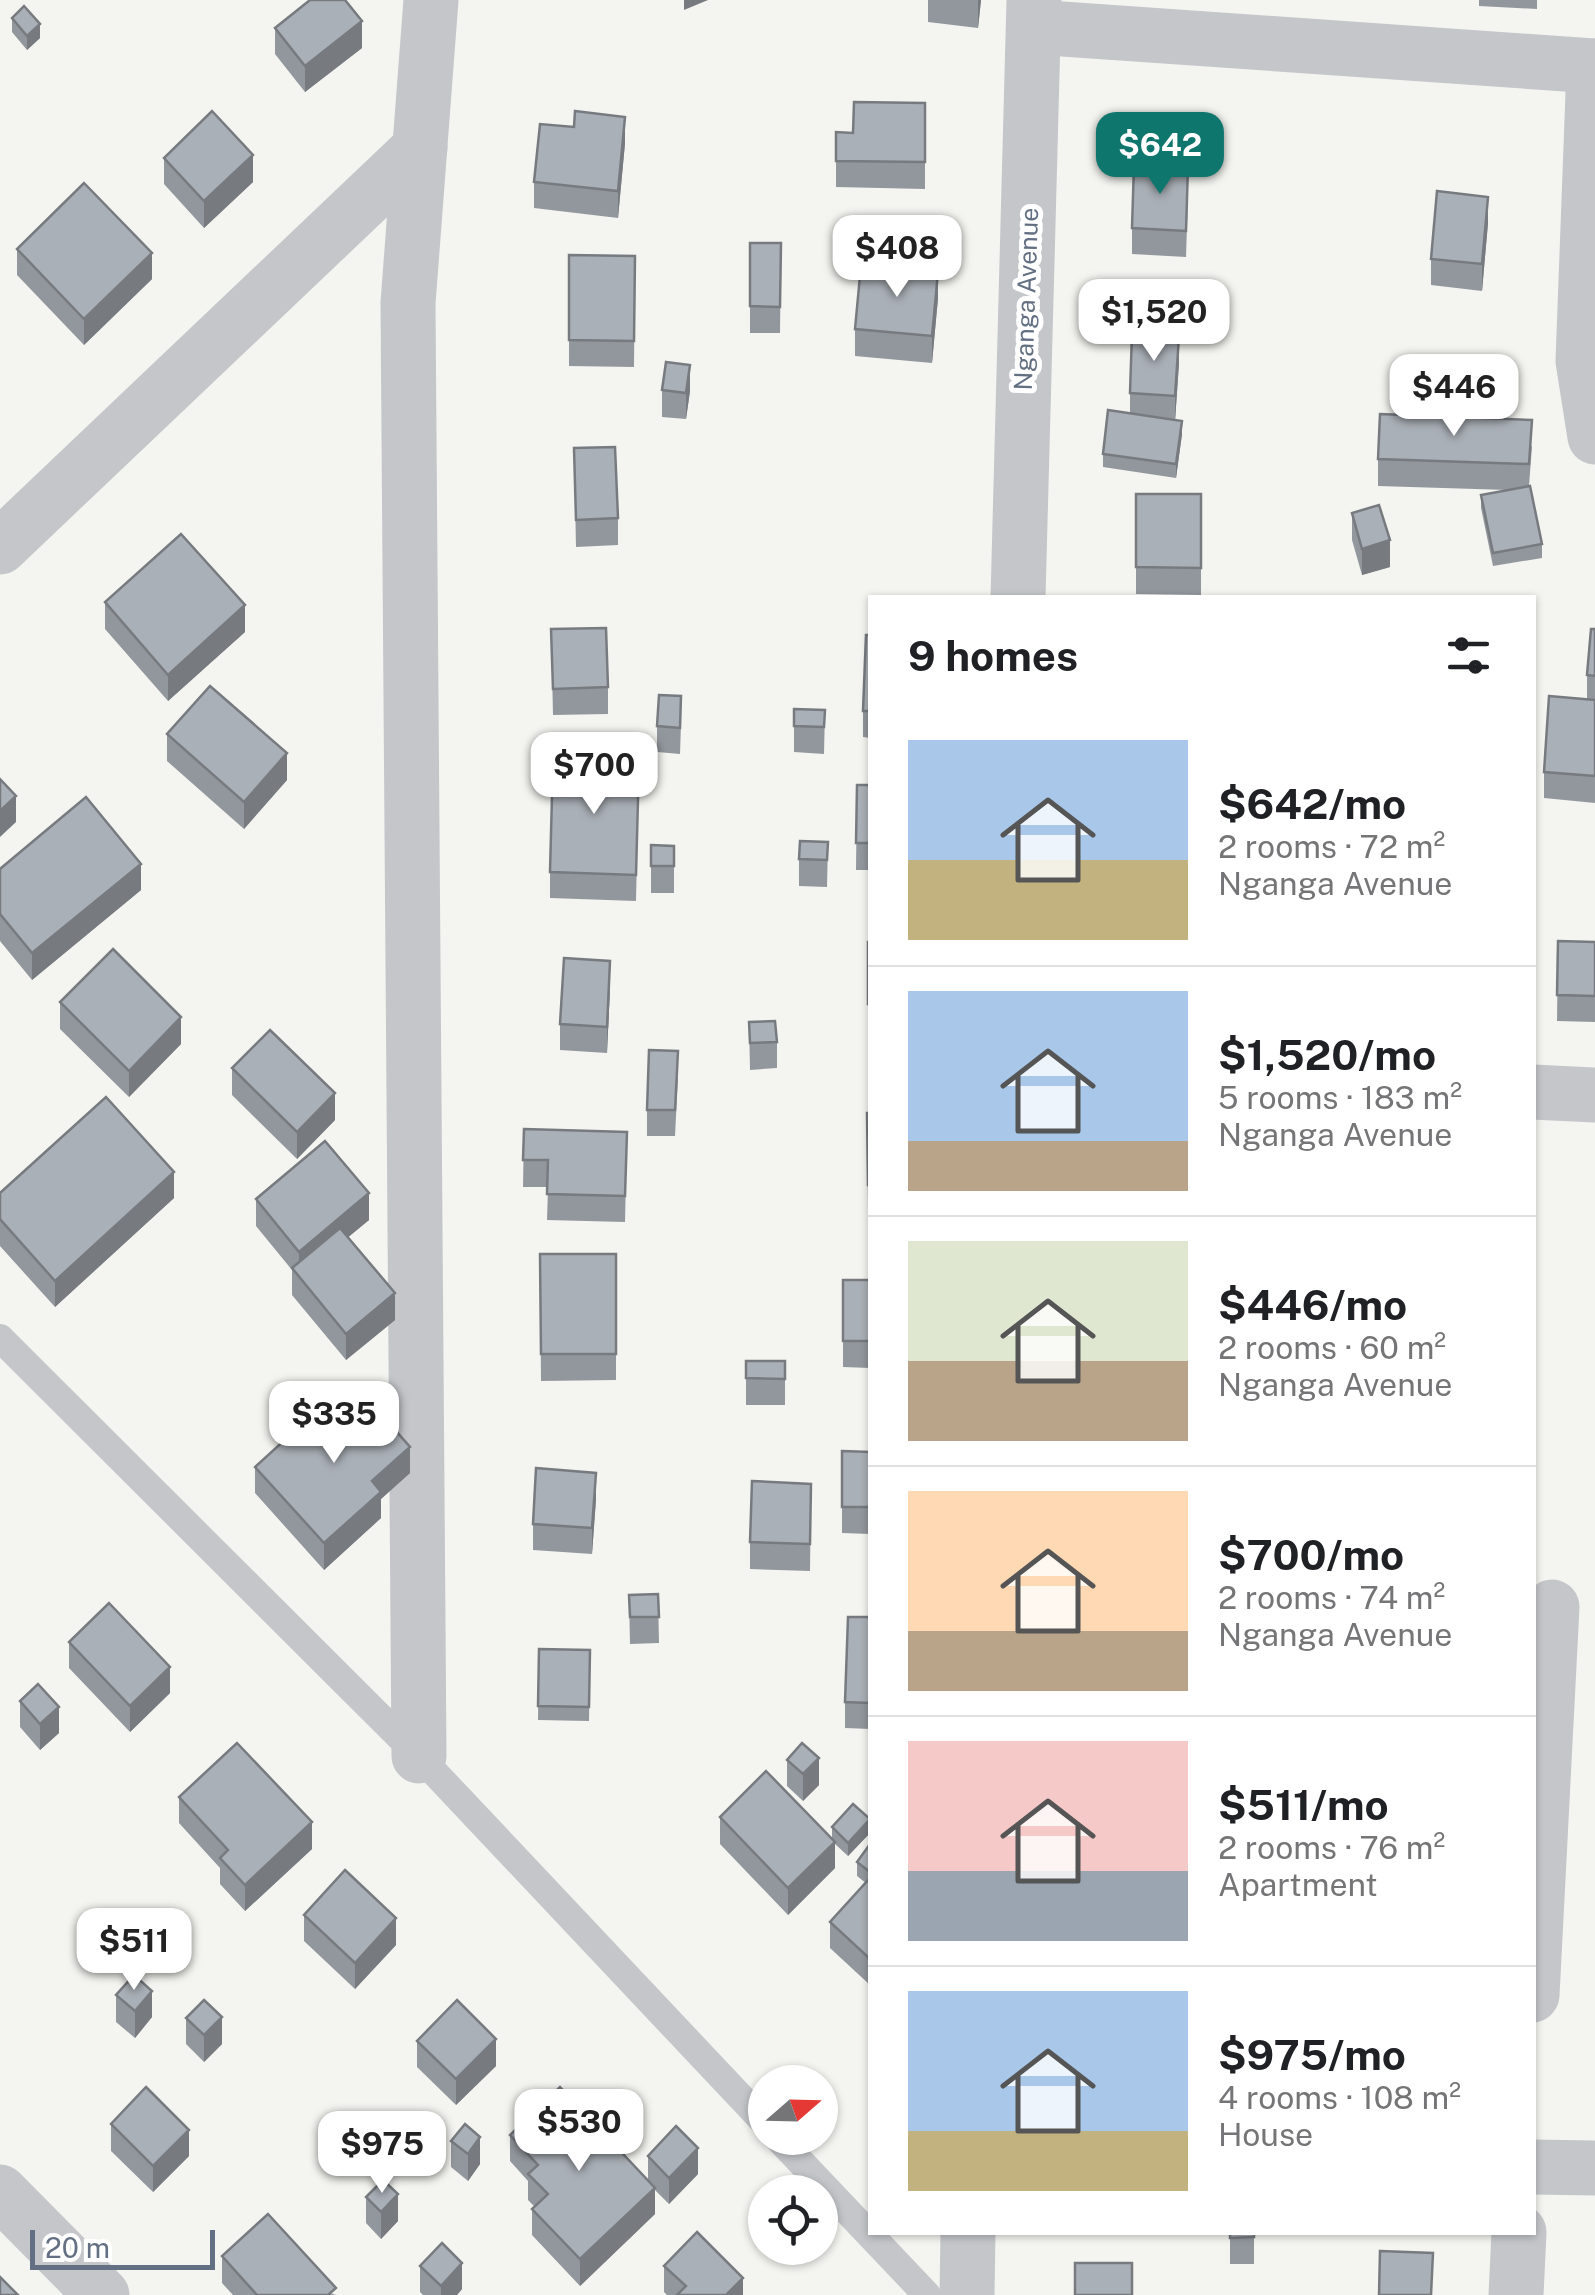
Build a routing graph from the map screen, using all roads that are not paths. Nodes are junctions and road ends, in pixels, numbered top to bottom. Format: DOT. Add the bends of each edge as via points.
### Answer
graph roads {
  1 [pos="431,0"];
  2 [pos="1034,13"];
  3 [pos="1594,66"];
  4 [pos="420,148"];
  5 [pos="1595,437"];
  6 [pos="0,547"];
  7 [pos="1018,595"];
  8 [pos="1536,1092"];
  9 [pos="1595,1095"];
  10 [pos="0,1338"];
  11 [pos="1560,1607"];
  12 [pos="419,1756"];
  13 [pos="1536,1940"];
  14 [pos="748,2106"];
  15 [pos="794,2155"];
  16 [pos="1536,2168"];
  17 [pos="1595,2168"];
  18 [pos="0,2192"];
  19 [pos="868,2233"];
  20 [pos="869,2235"];
  21 [pos="968,2235"];
  22 [pos="1519,2235"];
  23 [pos="102,2295"];
  24 [pos="926,2295"];
  25 [pos="967,2295"];
  26 [pos="1516,2295"];
  1 -- 4 [label="street"];
  2 -- 3 [label="street"];
  2 -- 7 [label="street, Nganga Avenue"];
  3 -- 5 [label="street" via="1583,361"];
  4 -- 6 [label="street"];
  4 -- 12 [label="street" via="408,303"];
  8 -- 9 [label="street"];
  10 -- 12 [label="lane"];
  11 -- 13 [label="street"];
  12 -- 14 [label="lane"];
  15 -- 19 [label="lane"];
  16 -- 17 [label="street"];
  18 -- 23 [label="street"];
  20 -- 24 [label="lane"];
  21 -- 25 [label="street"];
  22 -- 26 [label="street"];
}
